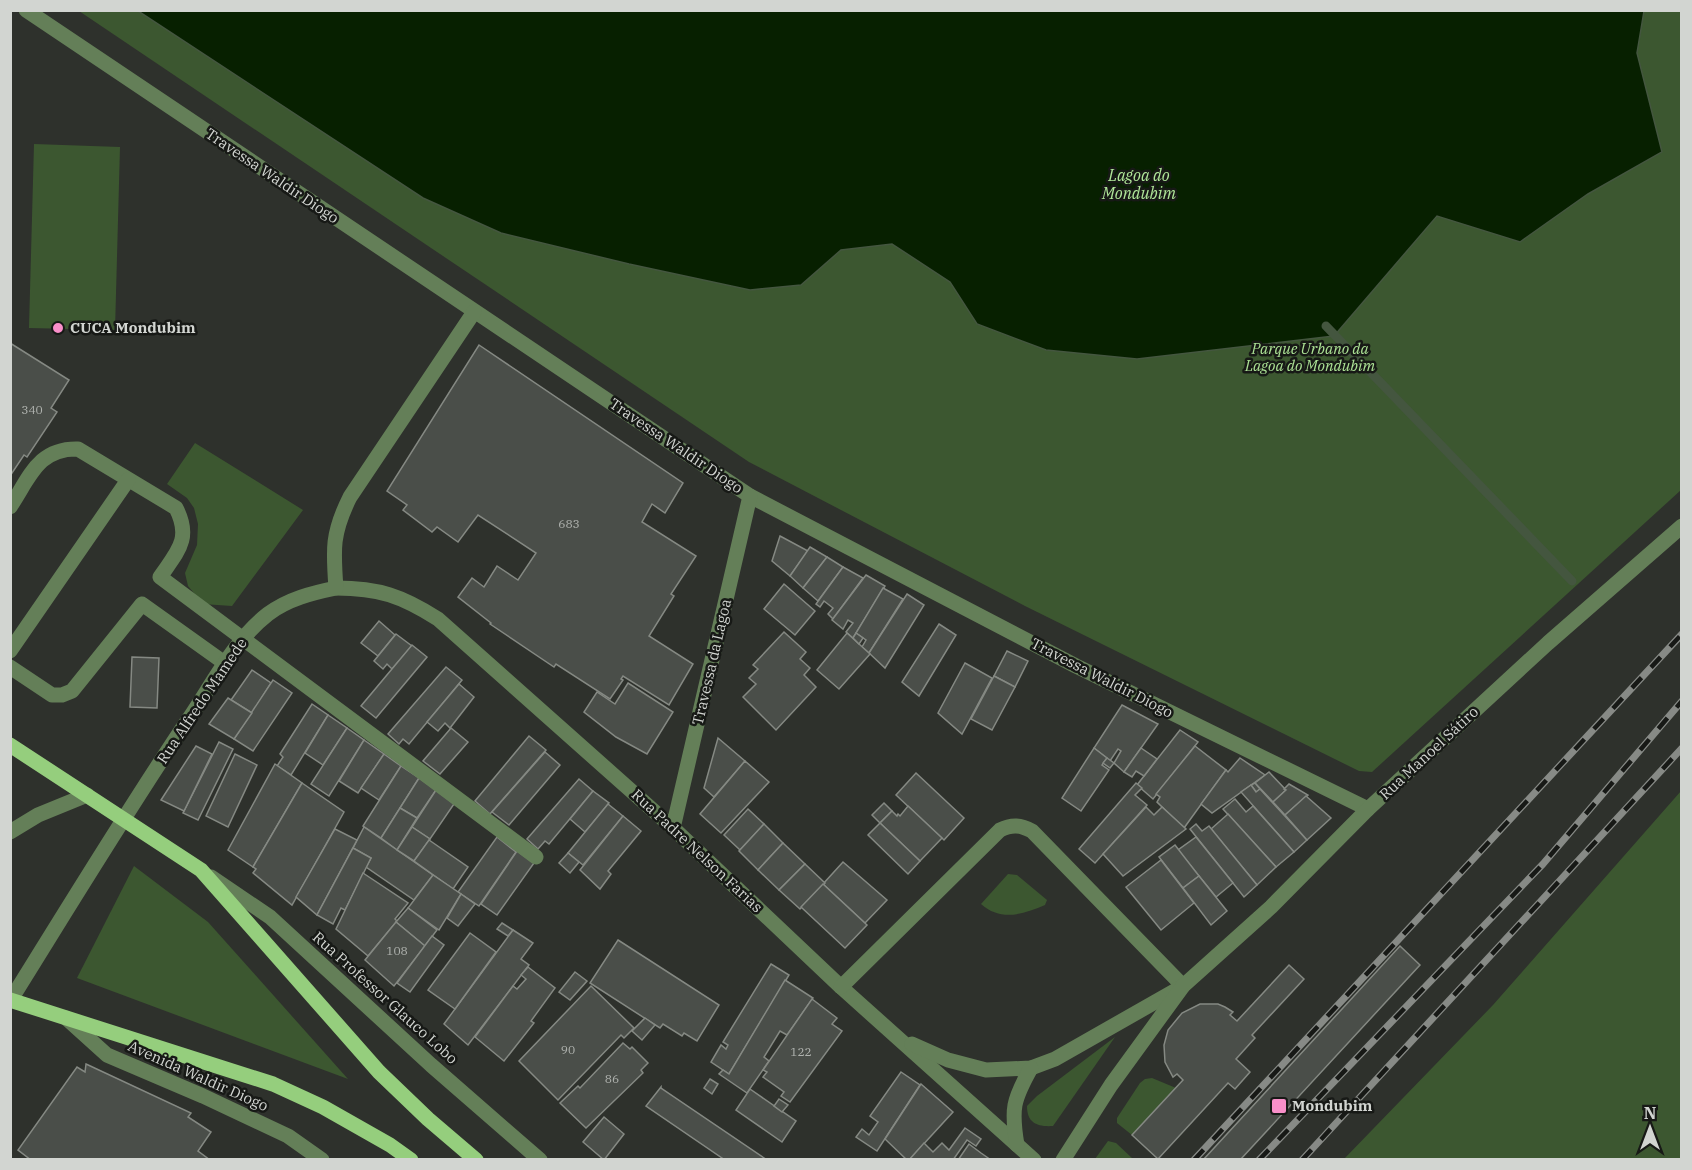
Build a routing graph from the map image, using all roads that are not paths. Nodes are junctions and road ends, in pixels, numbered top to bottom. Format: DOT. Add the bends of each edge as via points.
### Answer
graph roads {
  1 [pos="26,10"];
  2 [pos="474,312"];
  3 [pos="128,480"];
  4 [pos="750,496"];
  5 [pos="10,507"];
  6 [pos="1682,526"];
  7 [pos="336,588"];
  8 [pos="243,639"];
  9 [pos="10,651"];
  10 [pos="226,664"];
  11 [pos="10,668"];
  12 [pos="10,745"];
  13 [pos="87,795"];
  14 [pos="1368,809"];
  15 [pos="123,818"];
  16 [pos="673,828"];
  17 [pos="10,832"];
  18 [pos="536,857"];
  19 [pos="201,870"];
  20 [pos="1183,986"];
  21 [pos="841,987"];
  22 [pos="11,1000"];
  23 [pos="66,1018"];
  24 [pos="900,1039"];
  25 [pos="1031,1068"];
  26 [pos="1017,1145"];
  27 [pos="322,1160"];
  28 [pos="411,1160"];
  29 [pos="476,1160"];
  30 [pos="540,1160"];
  31 [pos="1034,1160"];
  32 [pos="1063,1160"];
  1 -- 2 [label="street, Travessa Waldir Diogo"];
  2 -- 4 [label="street, Travessa Waldir Diogo"];
  2 -- 7 [label="street" via="339,519 334,539"];
  3 -- 5 [label="street" via="78,449 62,448 42,459"];
  3 -- 8 [label="street" via="176,508 182,519 181,547 160,577"];
  3 -- 9 [label="street"];
  4 -- 14 [label="street, Travessa Waldir Diogo" via="1076,666"];
  4 -- 16 [label="street, Travessa da Lagoa"];
  6 -- 14 [label="street, Rua Manoel Sátiro"];
  7 -- 8 [label="street, Rua Alfredo Mamede" via="289,601 269,613"];
  7 -- 16 [label="street, Rua Padre Nelson Farias" via="389,593 438,619"];
  8 -- 10 [label="street, Rua Alfredo Mamede"];
  8 -- 18 [label="street"];
  10 -- 11 [label="street" via="142,603 72,691 52,694"];
  10 -- 15 [label="street, Rua Alfredo Mamede"];
  12 -- 13 [label="main road, Rua Professor Glauco Lobo"];
  13 -- 15 [label="main road, Rua Professor Glauco Lobo"];
  13 -- 17 [label="street" via="38,815"];
  14 -- 20 [label="street, Rua Manoel Sátiro" via="1270,907"];
  15 -- 19 [label="main road, Rua Professor Glauco Lobo"];
  15 -- 22 [label="street, Rua Alfredo Mamede"];
  16 -- 21 [label="street, Rua Padre Nelson Farias"];
  19 -- 29 [label="main road, Rua Professor Glauco Lobo" via="379,1072"];
  19 -- 30 [label="street, Rua Professor Glauco Lobo" via="270,917"];
  20 -- 21 [label="street" via="1032,831 1015,825 1000,830"];
  20 -- 25 [label="street, Rua Manoel Sátiro" via="1055,1059"];
  20 -- 32 [label="street, Rua Manoel Sátiro" via="1111,1085"];
  21 -- 24 [label="street, Rua Padre Nelson Farias"];
  22 -- 23 [label="main road"];
  23 -- 27 [label="street, Avenida Waldir Diogo" via="107,1054 278,1131"];
  23 -- 28 [label="main road" via="273,1084 323,1107"];
  24 -- 25 [label="street, Rua Manoel Sátiro" via="948,1060 986,1070"];
  24 -- 26 [label="street, Rua Padre Nelson Farias"];
  25 -- 26 [label="street" via="1013,1109"];
  26 -- 31 [label="street, Rua Padre Nelson Farias"];
}
